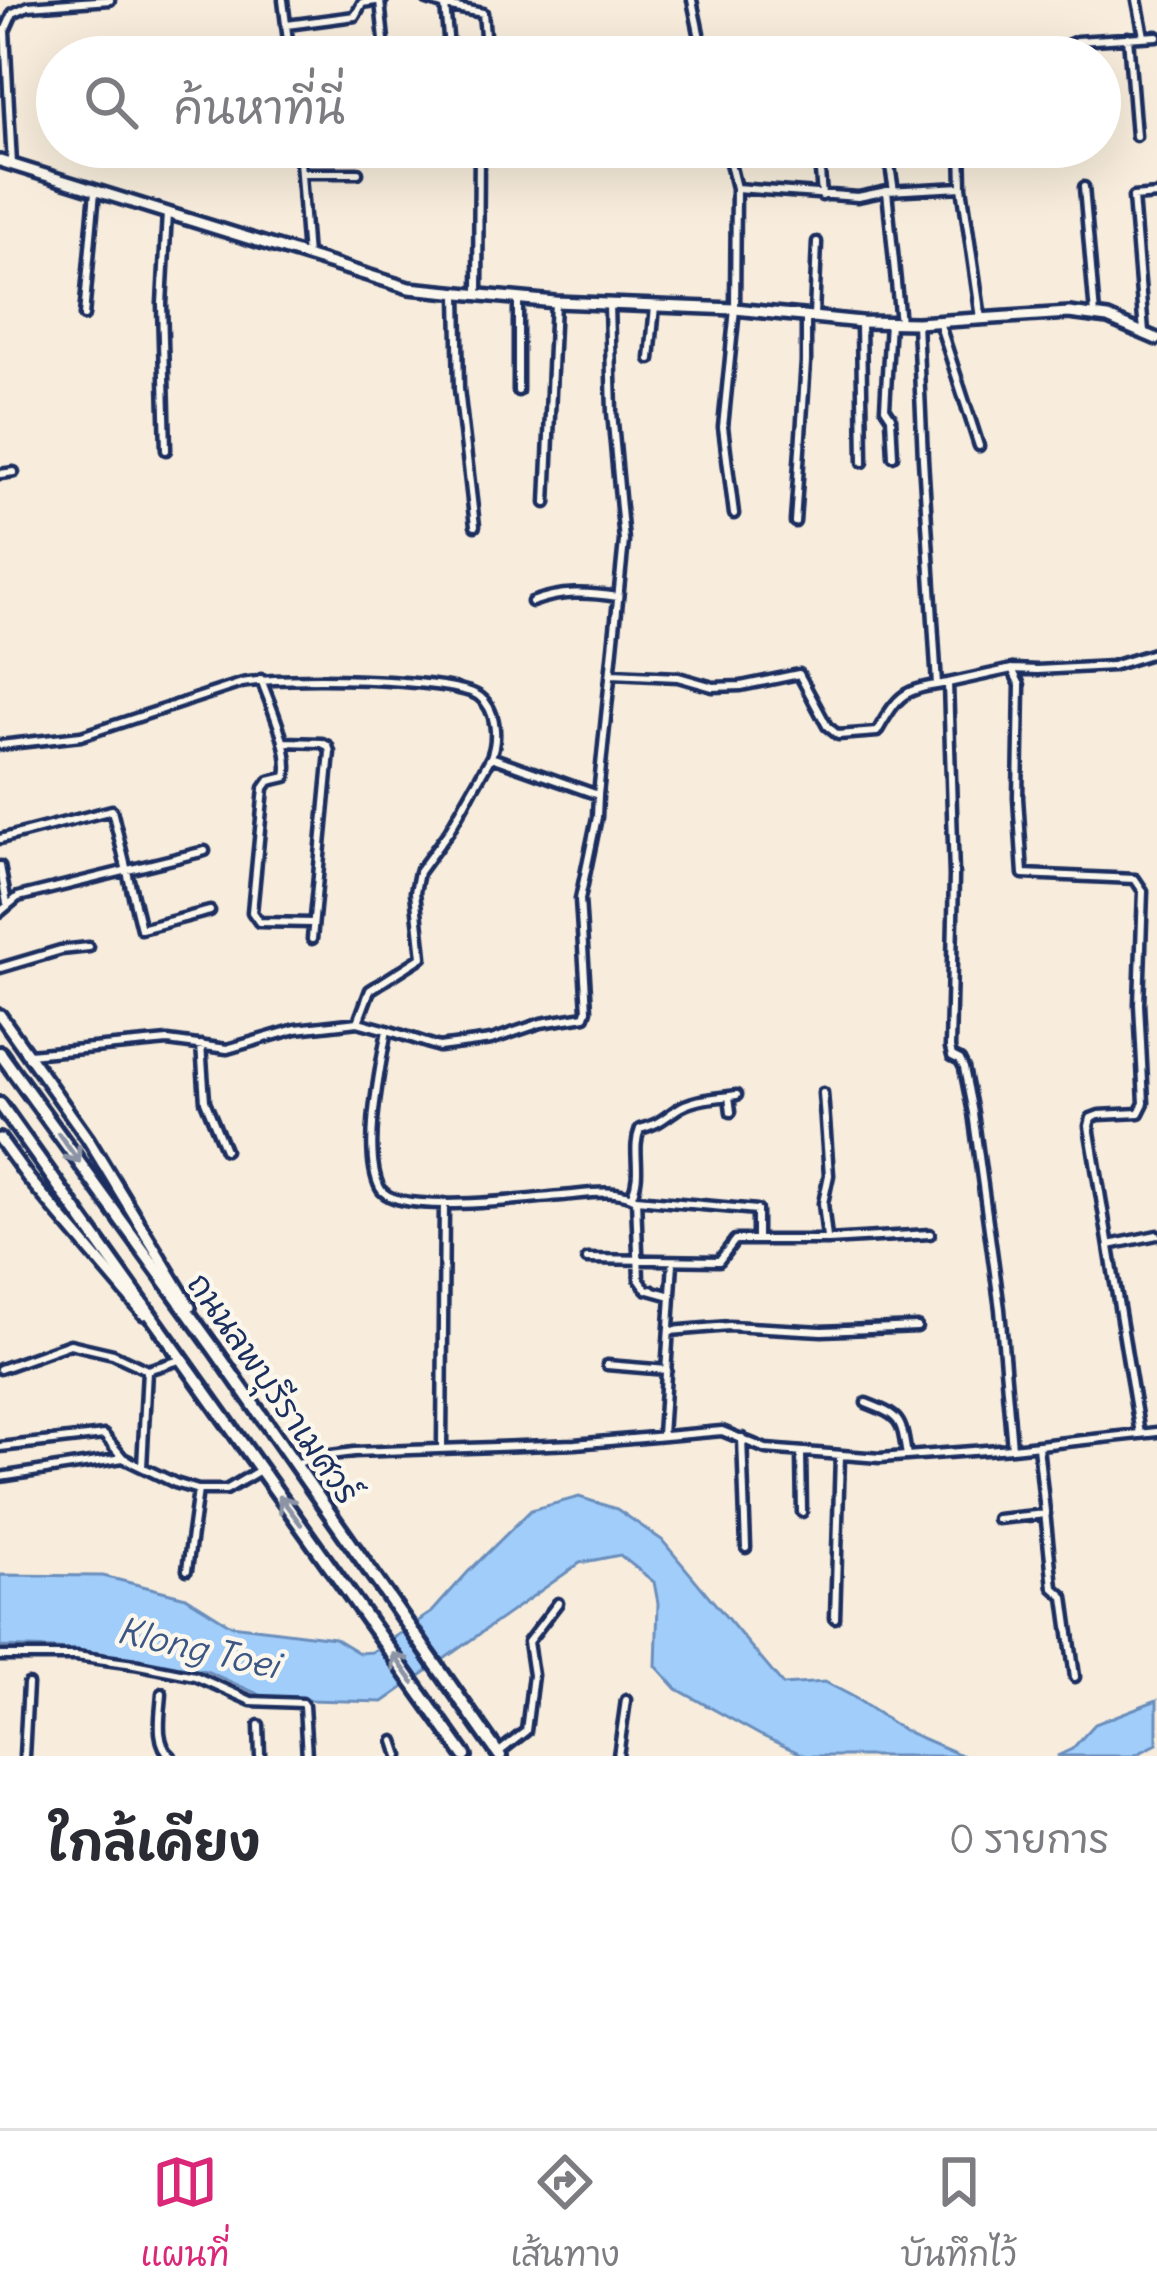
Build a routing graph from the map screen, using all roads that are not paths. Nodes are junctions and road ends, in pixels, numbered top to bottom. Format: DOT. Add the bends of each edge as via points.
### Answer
graph roads {
  1 [pos="111,0"];
  2 [pos="283,0"];
  3 [pos="381,0"];
  4 [pos="427,0"];
  5 [pos="692,0"];
  6 [pos="1137,0"];
  7 [pos="40,3"];
  8 [pos="445,6"];
  9 [pos="287,25"];
  10 [pos="288,36"];
  11 [pos="385,36"];
  12 [pos="448,36"];
  13 [pos="485,36"];
  14 [pos="700,36"];
  15 [pos="1144,36"];
  16 [pos="1157,36"];
  17 [pos="1128,37"];
  18 [pos="1121,38"];
  19 [pos="1136,136"];
  20 [pos="0,161"];
  21 [pos="12,165"];
  22 [pos="300,168"];
  23 [pos="478,168"];
  24 [pos="731,168"];
  25 [pos="820,168"];
  26 [pos="888,168"];
  27 [pos="962,168"];
  28 [pos="301,173"];
  29 [pos="358,173"];
  30 [pos="962,187"];
  31 [pos="1084,187"];
  32 [pos="736,188"];
  33 [pos="94,191"];
  34 [pos="890,191"];
  35 [pos="1157,195"];
  36 [pos="822,196"];
  37 [pos="167,213"];
  38 [pos="817,242"];
  39 [pos="307,257"];
  40 [pos="457,295"];
  41 [pos="478,297"];
  42 [pos="518,299"];
  43 [pos="555,302"];
  44 [pos="609,304"];
  45 [pos="655,306"];
  46 [pos="735,309"];
  47 [pos="84,316"];
  48 [pos="1095,316"];
  49 [pos="810,317"];
  50 [pos="981,318"];
  51 [pos="861,322"];
  52 [pos="895,322"];
  53 [pos="939,322"];
  54 [pos="917,323"];
  55 [pos="1144,332"];
  56 [pos="1157,339"];
  57 [pos="650,359"];
  58 [pos="518,391"];
  59 [pos="979,446"];
  60 [pos="166,449"];
  61 [pos="893,456"];
  62 [pos="863,462"];
  63 [pos="14,472"];
  64 [pos="0,474"];
  65 [pos="546,503"];
  66 [pos="734,514"];
  67 [pos="795,522"];
  68 [pos="475,526"];
  69 [pos="617,597"];
  70 [pos="532,602"];
  71 [pos="1157,652"];
  72 [pos="1012,669"];
  73 [pos="612,674"];
  74 [pos="261,679"];
  75 [pos="948,683"];
  76 [pos="938,685"];
  77 [pos="283,742"];
  78 [pos="0,745"];
  79 [pos="491,757"];
  80 [pos="598,795"];
  81 [pos="0,839"];
  82 [pos="205,850"];
  83 [pos="0,866"];
  84 [pos="125,871"];
  85 [pos="7,905"];
  86 [pos="209,911"];
  87 [pos="0,912"];
  88 [pos="313,923"];
  89 [pos="312,940"];
  90 [pos="89,946"];
  91 [pos="0,968"];
  92 [pos="0,1015"];
  93 [pos="358,1022"];
  94 [pos="387,1030"];
  95 [pos="201,1045"];
  96 [pos="0,1053"];
  97 [pos="29,1054"];
  98 [pos="823,1093"];
  99 [pos="0,1104"];
  100 [pos="731,1112"];
  101 [pos="0,1139"];
  102 [pos="225,1150"];
  103 [pos="634,1197"];
  104 [pos="444,1203"];
  105 [pos="930,1234"];
  106 [pos="1157,1235"];
  107 [pos="757,1240"];
  108 [pos="827,1240"];
  109 [pos="1108,1244"];
  110 [pos="637,1258"];
  111 [pos="587,1259"];
  112 [pos="674,1262"];
  113 [pos="671,1296"];
  114 [pos="917,1327"];
  115 [pos="670,1331"];
  116 [pos="215,1350"];
  117 [pos="183,1359"];
  118 [pos="607,1365"];
  119 [pos="0,1369"];
  120 [pos="147,1370"];
  121 [pos="668,1370"];
  122 [pos="866,1403"];
  123 [pos="1157,1432"];
  124 [pos="1140,1434"];
  125 [pos="662,1435"];
  126 [pos="742,1438"];
  127 [pos="1039,1445"];
  128 [pos="0,1447"];
  129 [pos="442,1447"];
  130 [pos="1012,1448"];
  131 [pos="801,1454"];
  132 [pos="840,1456"];
  133 [pos="907,1456"];
  134 [pos="124,1458"];
  135 [pos="295,1465"];
  136 [pos="142,1467"];
  137 [pos="262,1469"];
  138 [pos="0,1477"];
  139 [pos="198,1490"];
  140 [pos="802,1512"];
  141 [pos="1046,1514"];
  142 [pos="998,1519"];
  143 [pos="746,1548"];
  144 [pos="187,1570"];
  145 [pos="558,1604"];
  146 [pos="835,1618"];
  147 [pos="0,1656"];
  148 [pos="1075,1677"];
  149 [pos="28,1684"];
  150 [pos="162,1693"];
  151 [pos="626,1700"];
  152 [pos="259,1725"];
  153 [pos="394,1741"];
  154 [pos="499,1754"];
  155 [pos="24,1756"];
  156 [pos="172,1756"];
  157 [pos="260,1756"];
  158 [pos="308,1756"];
  159 [pos="399,1756"];
  160 [pos="465,1756"];
  161 [pos="618,1756"];
  1 -- 7 [label="street"];
  2 -- 9 [label="street"];
  3 -- 9 [label="street" via="362,3 355,16"];
  3 -- 11 [label="street"];
  4 -- 8 [label="street"];
  5 -- 14 [label="street"];
  6 -- 15 [label="street"];
  7 -- 21 [label="street" via="13,14 5,31"];
  8 -- 12 [label="street"];
  8 -- 13 [label="street" via="483,13"];
  9 -- 10 [label="street"];
  15 -- 16 [label="street"];
  15 -- 17 [label="street"];
  17 -- 18 [label="street"];
  17 -- 19 [label="street"];
  20 -- 21 [label="street"];
  21 -- 33 [label="street"];
  22 -- 28 [label="street"];
  23 -- 41 [label="street"];
  24 -- 32 [label="street"];
  25 -- 36 [label="street"];
  26 -- 34 [label="street"];
  27 -- 30 [label="street"];
  28 -- 29 [label="street"];
  28 -- 39 [label="street"];
  30 -- 34 [label="street"];
  30 -- 50 [label="street"];
  31 -- 48 [label="street"];
  32 -- 36 [label="street"];
  32 -- 46 [label="street"];
  33 -- 37 [label="street"];
  33 -- 47 [label="street"];
  34 -- 36 [label="street"];
  34 -- 52 [label="street"];
  35 -- 55 [label="street" via="1133,197"];
  37 -- 39 [label="street"];
  37 -- 60 [label="street"];
  38 -- 49 [label="street"];
  39 -- 40 [label="street"];
  40 -- 41 [label="street"];
  40 -- 68 [label="street"];
  41 -- 42 [label="street"];
  42 -- 43 [label="street"];
  42 -- 58 [label="street"];
  43 -- 44 [label="street"];
  43 -- 65 [label="street"];
  44 -- 45 [label="street"];
  44 -- 69 [label="street" via="624,541"];
  45 -- 46 [label="street"];
  45 -- 57 [label="street"];
  46 -- 49 [label="street"];
  46 -- 66 [label="street" via="723,427"];
  48 -- 50 [label="street"];
  48 -- 55 [label="street"];
  49 -- 51 [label="street"];
  49 -- 67 [label="street"];
  50 -- 53 [label="street"];
  51 -- 52 [label="street"];
  51 -- 62 [label="street"];
  52 -- 54 [label="street"];
  52 -- 61 [label="street" via="885,408"];
  53 -- 54 [label="street"];
  53 -- 59 [label="street"];
  54 -- 76 [label="street"];
  55 -- 56 [label="street"];
  63 -- 64 [label="street"];
  69 -- 70 [label="street" via="554,594"];
  69 -- 73 [label="street"];
  71 -- 72 [label="street" via="1112,666"];
  72 -- 75 [label="street"];
  72 -- 109 [label="street" via="1020,685 1023,874 1135,880 1143,891 1144,1103 1139,1113 1099,1114 1089,1126"];
  73 -- 76 [label="street" via="678,677 712,688 799,674 838,735 877,732 905,692"];
  73 -- 80 [label="street"];
  74 -- 77 [label="street"];
  74 -- 78 [label="street" via="81,736"];
  74 -- 79 [label="street" via="476,693 491,713"];
  75 -- 76 [label="street"];
  75 -- 130 [label="street" via="950,1048 964,1068 973,1113"];
  77 -- 88 [label="street" via="322,742 330,752"];
  77 -- 88 [label="street" via="289,772 263,788 252,912 259,922"];
  79 -- 80 [label="street"];
  79 -- 93 [label="street" via="418,872 422,957 370,990"];
  80 -- 94 [label="street" via="580,898 585,1016 440,1047"];
  81 -- 84 [label="street" via="112,810"];
  82 -- 84 [label="street"];
  83 -- 85 [label="street"];
  84 -- 85 [label="street"];
  84 -- 86 [label="street" via="141,929"];
  85 -- 87 [label="street"];
  88 -- 89 [label="street"];
  90 -- 91 [label="street"];
  92 -- 97 [label="street"];
  93 -- 94 [label="street"];
  93 -- 95 [label="street" via="227,1049"];
  94 -- 104 [label="street" via="374,1113 379,1188 415,1204"];
  95 -- 97 [label="street"];
  95 -- 102 [label="street" via="206,1101"];
  96 -- 116 [label="main road, ถนนลพบุรีราเมศวร์, one-way"];
  97 -- 116 [label="street"];
  98 -- 108 [label="street"];
  99 -- 117 [label="main road, ถนนลพบุรีราเมศวร์"];
  100 -- 103 [label="street" via="733,1096 706,1099 640,1130"];
  101 -- 117 [label="street"];
  103 -- 104 [label="street"];
  103 -- 107 [label="street" via="757,1210"];
  103 -- 110 [label="street"];
  104 -- 129 [label="street"];
  105 -- 108 [label="street"];
  106 -- 109 [label="street"];
  107 -- 108 [label="street"];
  107 -- 112 [label="street" via="735,1240 719,1262"];
  109 -- 124 [label="street"];
  110 -- 111 [label="street"];
  110 -- 112 [label="street"];
  110 -- 113 [label="street" via="646,1289"];
  112 -- 113 [label="street"];
  113 -- 115 [label="street"];
  114 -- 115 [label="street"];
  115 -- 121 [label="street"];
  116 -- 135 [label="main road, ถนนลพบุรีราเมศวร์"];
  117 -- 120 [label="street"];
  117 -- 137 [label="main road, ถนนลพบุรีราเมศวร์"];
  118 -- 121 [label="street"];
  119 -- 120 [label="street" via="70,1344"];
  120 -- 136 [label="street"];
  121 -- 125 [label="street"];
  122 -- 133 [label="street" via="895,1415"];
  123 -- 124 [label="street"];
  124 -- 127 [label="street"];
  125 -- 126 [label="street" via="722,1431"];
  125 -- 129 [label="street"];
  126 -- 131 [label="street"];
  126 -- 143 [label="street"];
  127 -- 130 [label="street"];
  127 -- 141 [label="street"];
  128 -- 134 [label="street" via="104,1435"];
  129 -- 135 [label="street"];
  130 -- 133 [label="street"];
  131 -- 132 [label="street"];
  131 -- 140 [label="street"];
  132 -- 133 [label="street"];
  132 -- 146 [label="street"];
  134 -- 136 [label="street"];
  134 -- 138 [label="street"];
  135 -- 154 [label="main road, ถนนลพบุรีราเมศวร์"];
  136 -- 139 [label="street"];
  137 -- 139 [label="street" via="226,1490"];
  160 -- 137 [label="main road, ถนนลพบุรีราเมศวร์, one-way"];
  139 -- 144 [label="street"];
  141 -- 142 [label="street"];
  141 -- 148 [label="street"];
  145 -- 154 [label="street" via="529,1642 526,1731"];
  147 -- 158 [label="street" via="134,1664 194,1676 251,1701 302,1703"];
  149 -- 155 [label="street"];
  150 -- 156 [label="street" via="160,1742"];
  151 -- 161 [label="street"];
  152 -- 157 [label="street"];
  153 -- 159 [label="street"];
}
